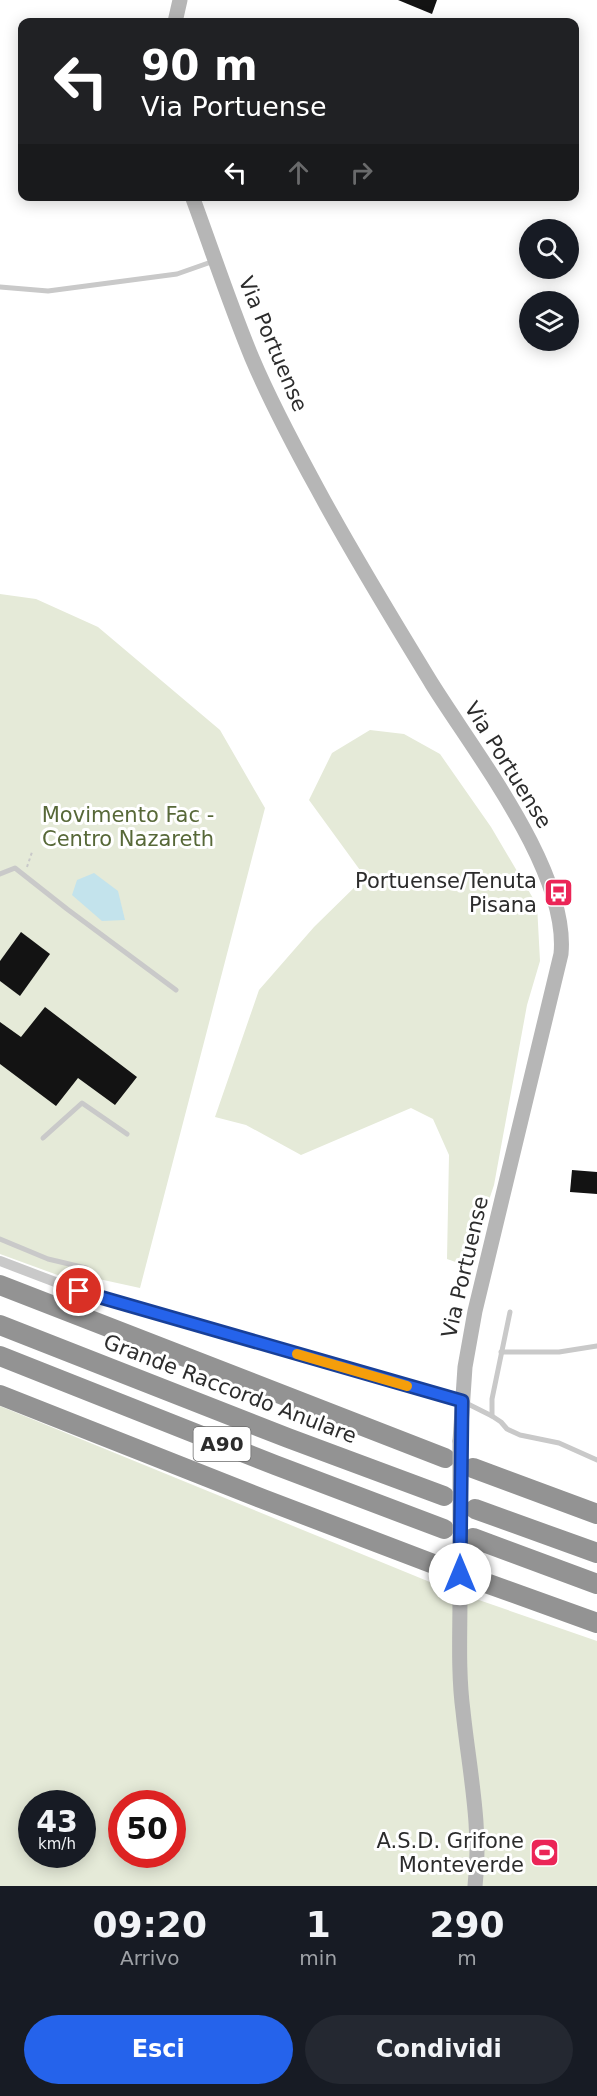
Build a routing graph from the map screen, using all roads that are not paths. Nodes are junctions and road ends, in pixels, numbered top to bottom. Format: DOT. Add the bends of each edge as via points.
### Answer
graph roads {
  1 [pos="180,0"];
  2 [pos="176,18"];
  3 [pos="194,201"];
  4 [pos="216,260"];
  5 [pos="0,287"];
  6 [pos="0,874"];
  7 [pos="176,990"];
  8 [pos="127,1134"];
  9 [pos="43,1138"];
  10 [pos="0,1239"];
  11 [pos="0,1262"];
  12 [pos="86,1268"];
  13 [pos="0,1285"];
  14 [pos="510,1312"];
  15 [pos="0,1325"];
  16 [pos="597,1346"];
  17 [pos="501,1352"];
  18 [pos="0,1356"];
  19 [pos="0,1395"];
  20 [pos="462,1401"];
  21 [pos="492,1416"];
  22 [pos="445,1458"];
  23 [pos="597,1460"];
  24 [pos="473,1468"];
  25 [pos="444,1496"];
  26 [pos="475,1509"];
  27 [pos="597,1514"];
  28 [pos="444,1529"];
  29 [pos="472,1538"];
  30 [pos="597,1553"];
  31 [pos="444,1568"];
  32 [pos="472,1578"];
  33 [pos="597,1584"];
  34 [pos="597,1623"];
  35 [pos="475,1886"];
  1 -- 2 [label="main road"];
  3 -- 4 [label="main road, Via Portuense"];
  4 -- 5 [label="lane" via="177,274 48,291"];
  4 -- 20 [label="main road, Via Portuense" via="253,360 312,480 535,848 558,915 562,943 558,966 475,1311"];
  6 -- 7 [label="lane" via="15,868"];
  8 -- 9 [label="lane" via="82,1103"];
  10 -- 12 [label="lane" via="48,1259"];
  11 -- 20 [label="street" via="79,1291"];
  13 -- 22 [label="highway, Grande Raccordo Anulare"];
  14 -- 17 [label="lane"];
  15 -- 25 [label="highway, Grande Raccordo Anulare / A90"];
  16 -- 17 [label="lane" via="560,1352"];
  17 -- 21 [label="lane"];
  18 -- 28 [label="highway, A90"];
  19 -- 31 [label="highway"];
  20 -- 21 [label="lane"];
  20 -- 35 [label="main road, Via Portuense, bridge" via="462,1709 478,1861"];
  21 -- 23 [label="lane" via="520,1435 559,1443"];
  24 -- 27 [label="highway"];
  26 -- 30 [label="highway"];
  29 -- 33 [label="highway"];
  32 -- 34 [label="highway"];
}
